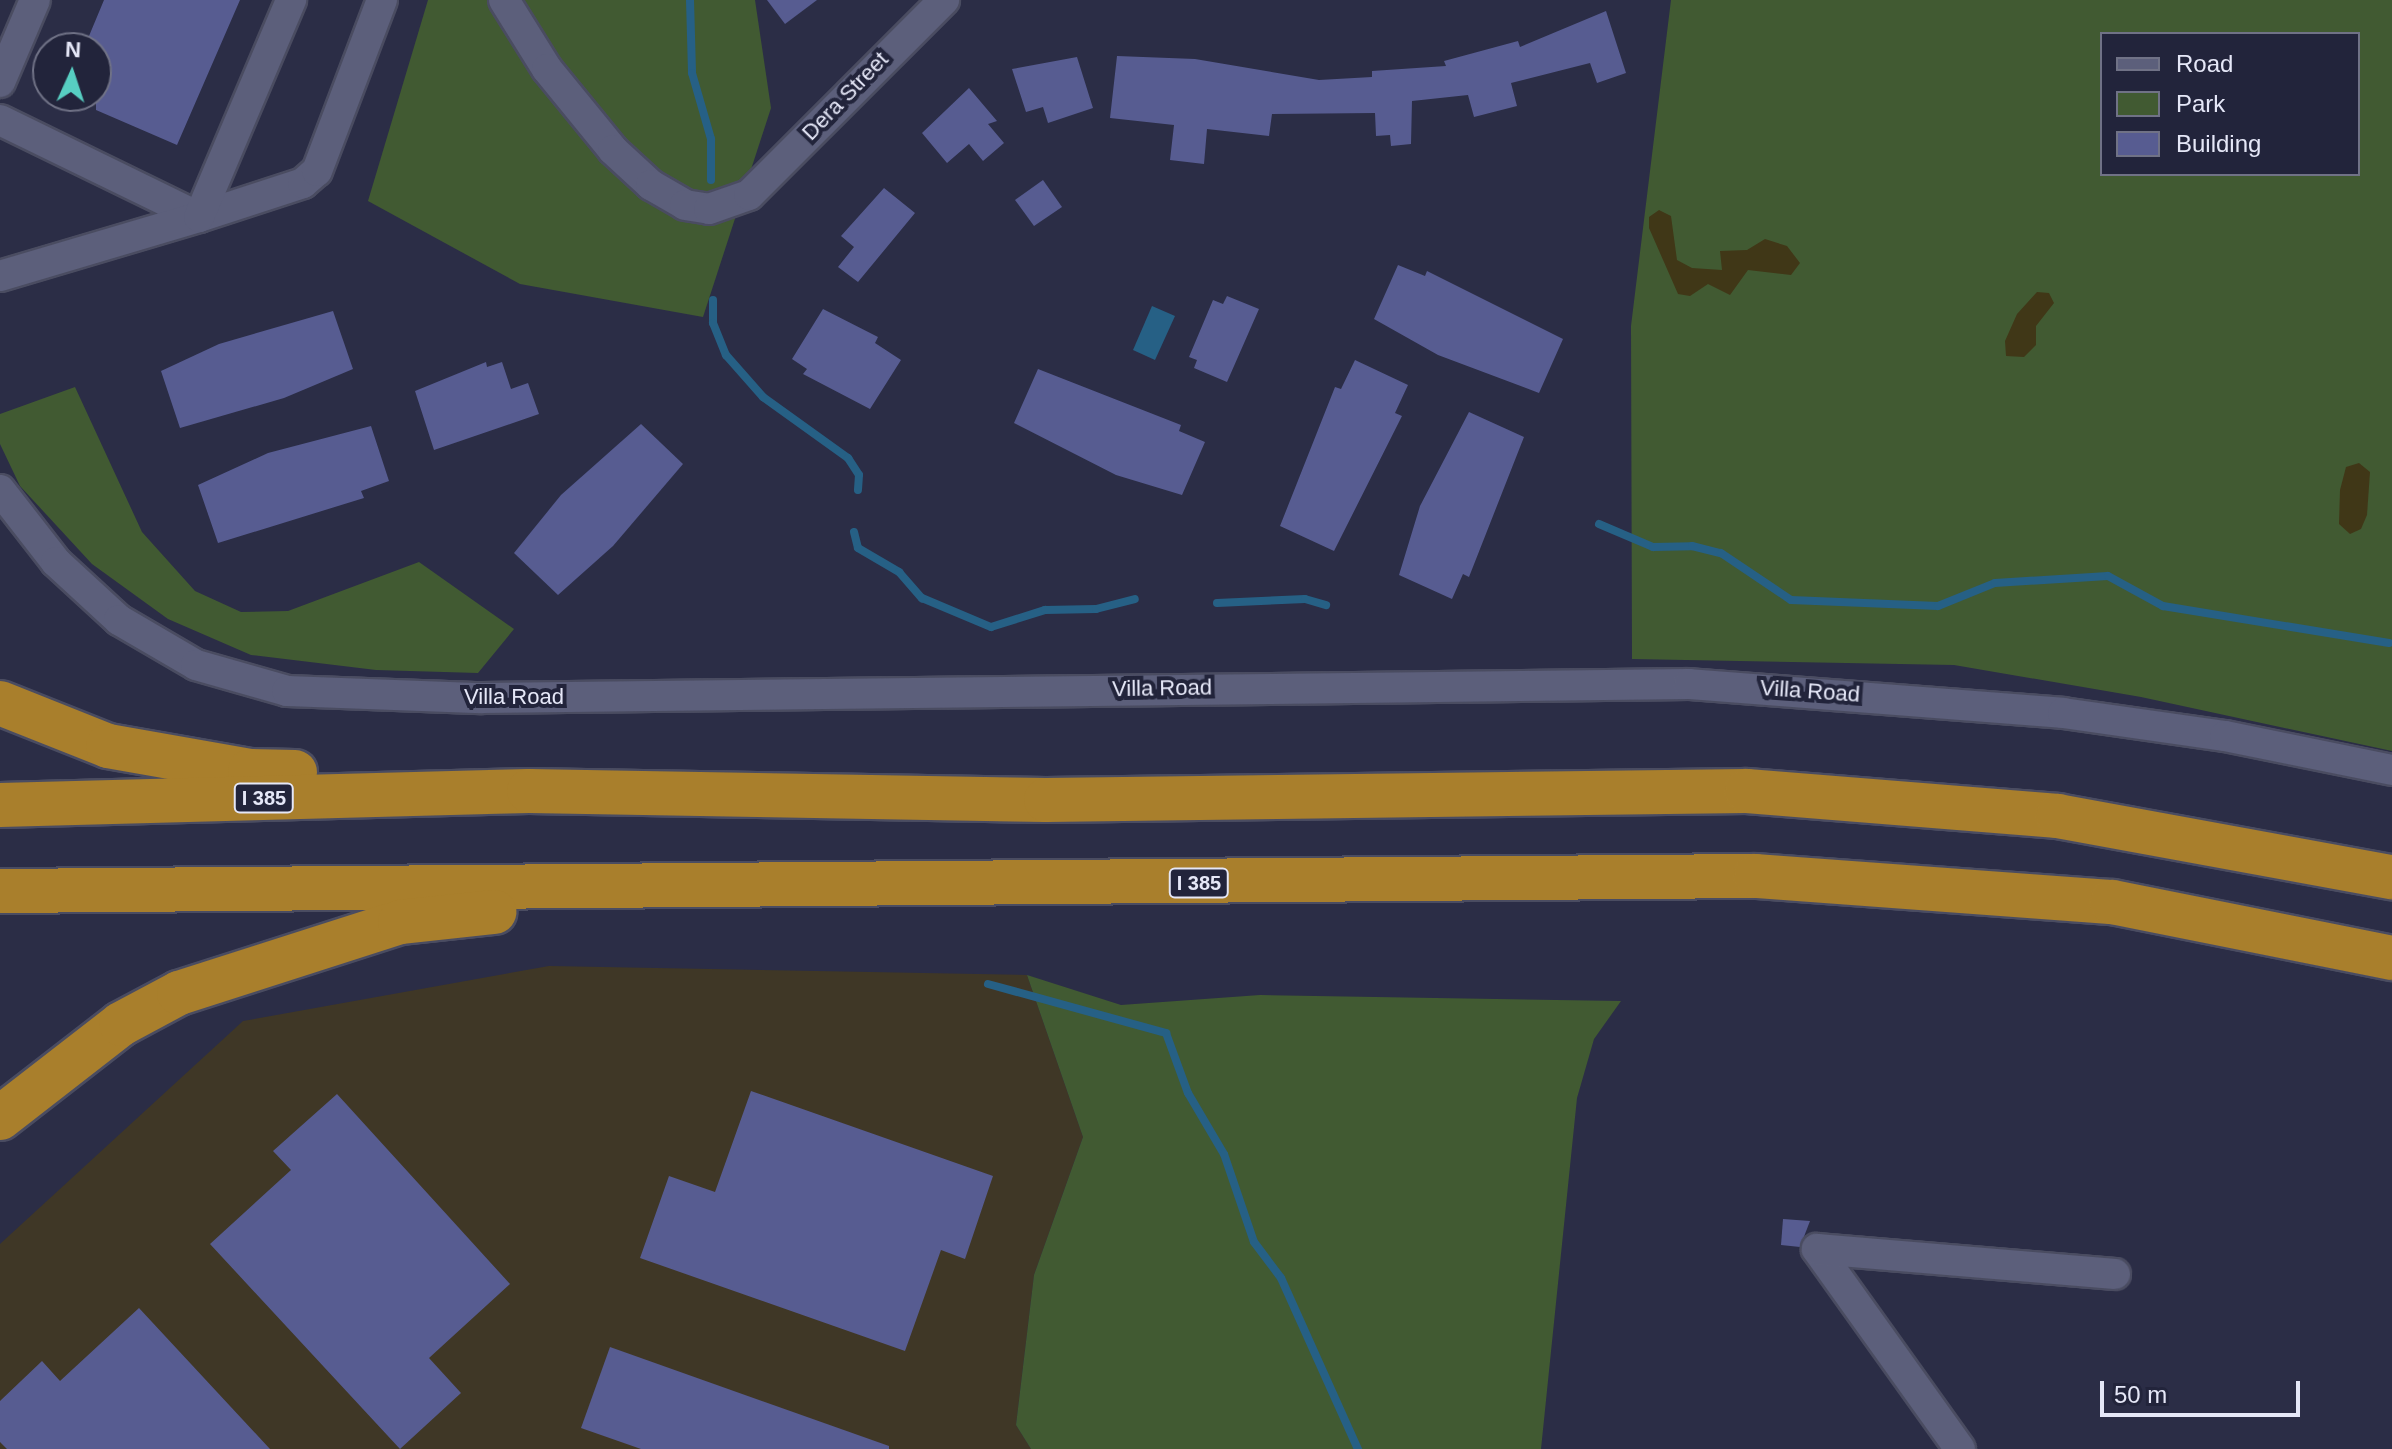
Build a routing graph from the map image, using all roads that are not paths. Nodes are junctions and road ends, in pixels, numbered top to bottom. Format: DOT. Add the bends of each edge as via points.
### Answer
graph roads {
  1 [pos="35,0"];
  2 [pos="291,0"];
  3 [pos="382,0"];
  4 [pos="504,0"];
  5 [pos="944,0"];
  6 [pos="0,82"];
  7 [pos="0,120"];
  8 [pos="199,217"];
  9 [pos="0,276"];
  10 [pos="0,490"];
  11 [pos="0,703"];
  12 [pos="2392,770"];
  13 [pos="529,791"];
  14 [pos="0,805"];
  15 [pos="2392,877"];
  16 [pos="731,886"];
  17 [pos="0,891"];
  18 [pos="2392,958"];
  19 [pos="0,1118"];
  20 [pos="2115,1274"];
  21 [pos="1960,1449"];
  1 -- 6 [label="street"];
  2 -- 8 [label="street"];
  3 -- 8 [label="street" via="317,171 303,183"];
  4 -- 5 [label="street, Dera Street" via="579,112 651,185 685,205 709,209 749,195"];
  7 -- 8 [label="street"];
  8 -- 9 [label="street"];
  10 -- 12 [label="street, Villa Road" via="56,562 119,620 196,665 287,691 482,698 1689,684 2063,713 2225,736"];
  11 -- 13 [label="highway" via="108,746 250,771"];
  13 -- 14 [label="highway, I 385"];
  13 -- 15 [label="highway, I 385" via="1046,800 1747,791 2058,816"];
  16 -- 17 [label="highway, I 385"];
  16 -- 18 [label="highway, I 385" via="1756,876 2112,902"];
  16 -- 19 [label="highway" via="400,922 179,993 121,1024"];
  20 -- 21 [label="street" via="1817,1249"];
}
